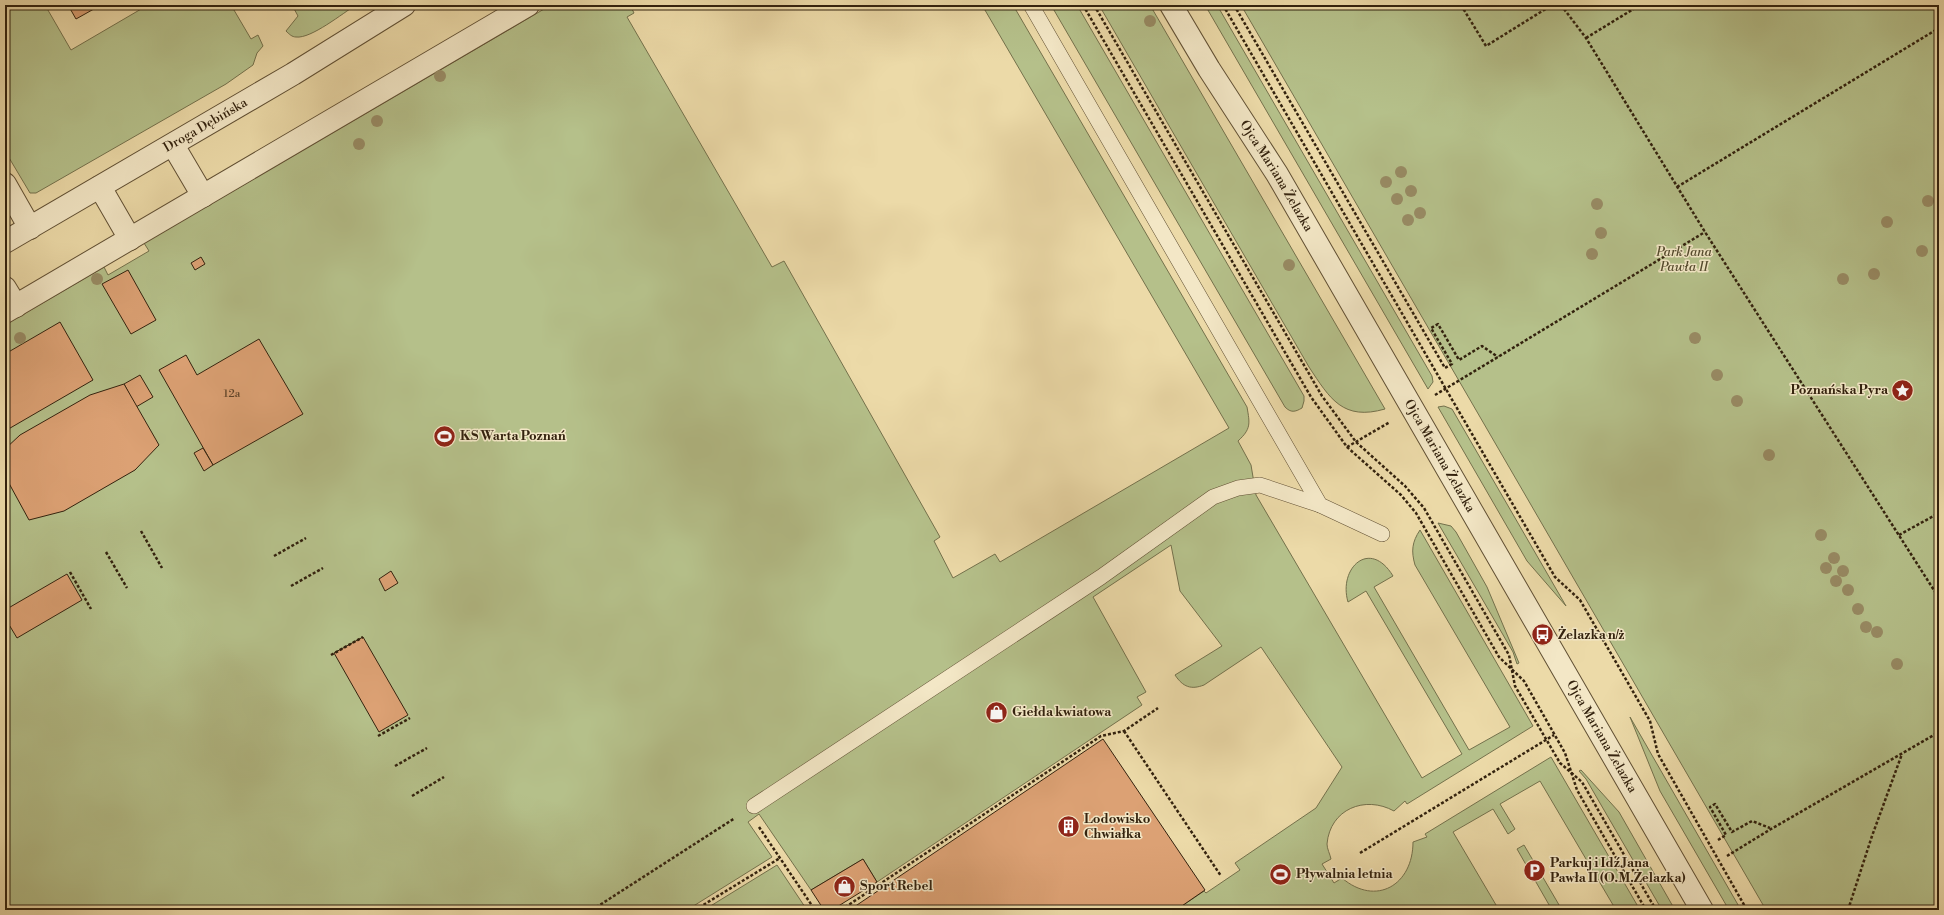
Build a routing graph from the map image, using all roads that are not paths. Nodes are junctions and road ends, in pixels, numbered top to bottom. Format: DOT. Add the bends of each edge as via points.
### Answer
graph roads {
  1 [pos="404,5"];
  2 [pos="528,5"];
  3 [pos="1031,5"];
  4 [pos="1171,5"];
  5 [pos="505,11"];
  6 [pos="173,145"];
  7 [pos="5,184"];
  8 [pos="100,187"];
  9 [pos="203,196"];
  10 [pos="30,228"];
  11 [pos="130,239"];
  12 [pos="5,242"];
  13 [pos="8,302"];
  14 [pos="1320,505"];
  15 [pos="1382,534"];
  16 [pos="754,806"];
  17 [pos="1702,910"];
  1 -- 6 [label="street, Droga Dębińska"];
  2 -- 5 [label="street"];
  3 -- 14 [label="lane"];
  4 -- 17 [label="street, Ojca Mariana Żelazka" via="1277,174"];
  5 -- 9 [label="street"];
  6 -- 8 [label="street, Droga Dębińska"];
  6 -- 9 [label="street"];
  7 -- 10 [label="street"];
  8 -- 10 [label="street, Droga Dębińska"];
  8 -- 11 [label="street"];
  9 -- 11 [label="street"];
  10 -- 12 [label="street, Droga Dębińska"];
  11 -- 13 [label="street"];
  14 -- 15 [label="lane"];
  14 -- 16 [label="lane" via="1260,485 1238,488 1213,497 1101,577"];
}
